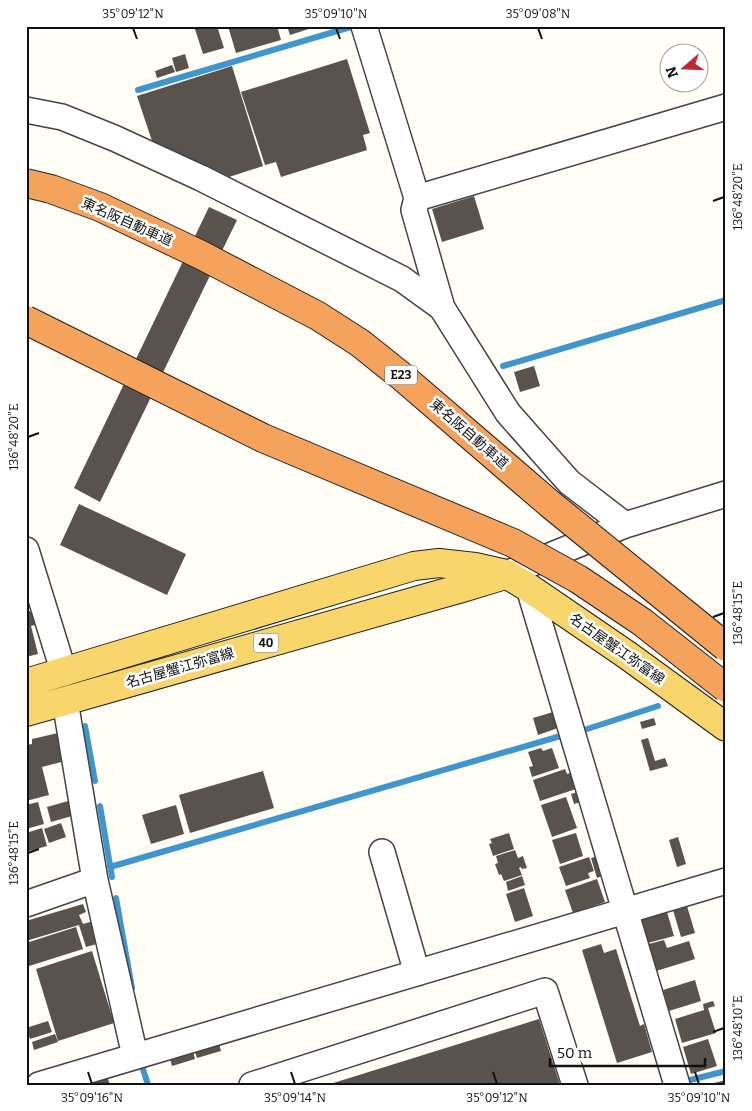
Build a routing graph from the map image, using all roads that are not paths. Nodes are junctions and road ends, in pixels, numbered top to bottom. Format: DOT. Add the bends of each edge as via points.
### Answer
graph roads {
  1 [pos="364,26"];
  2 [pos="726,107"];
  3 [pos="26,110"];
  4 [pos="26,184"];
  5 [pos="417,198"];
  6 [pos="442,308"];
  7 [pos="26,320"];
  8 [pos="726,494"];
  9 [pos="625,524"];
  10 [pos="27,554"];
  11 [pos="518,581"];
  12 [pos="726,647"];
  13 [pos="64,673"];
  14 [pos="26,684"];
  15 [pos="726,688"];
  16 [pos="65,701"];
  17 [pos="26,712"];
  18 [pos="726,727"];
  19 [pos="382,852"];
  20 [pos="95,880"];
  21 [pos="726,881"];
  22 [pos="26,904"];
  23 [pos="626,911"];
  24 [pos="417,972"];
  25 [pos="135,1056"];
  26 [pos="39,1085"];
  27 [pos="252,1085"];
  28 [pos="575,1085"];
  29 [pos="677,1085"];
  1 -- 5 [label="street"];
  2 -- 5 [label="street"];
  3 -- 6 [label="street" via="62,117 202,178 402,279"];
  4 -- 12 [label="highway, 東名阪自動車道 / E23, bridge" via="100,207 310,311 360,343"];
  5 -- 6 [label="street" via="414,210"];
  6 -- 9 [label="street" via="508,413 569,482"];
  7 -- 15 [label="highway, bridge" via="263,438 513,543 578,579 642,622"];
  8 -- 9 [label="street"];
  9 -- 11 [label="street"];
  10 -- 13 [label="street"];
  11 -- 13 [label="main road, 名古屋蟹江弥富線 / 40" via="475,567 439,563 414,566"];
  11 -- 16 [label="main road, 名古屋蟹江弥富線 / 40" via="462,588"];
  11 -- 18 [label="main road, 名古屋蟹江弥富線 / 40"];
  11 -- 23 [label="street"];
  13 -- 14 [label="main road, 名古屋蟹江弥富線 / 40"];
  16 -- 17 [label="main road, 名古屋蟹江弥富線 / 40"];
  16 -- 20 [label="street"];
  19 -- 24 [label="street"];
  20 -- 22 [label="street"];
  20 -- 25 [label="street"];
  21 -- 23 [label="street"];
  23 -- 24 [label="street"];
  23 -- 29 [label="street"];
  24 -- 25 [label="street"];
  25 -- 26 [label="street"];
  27 -- 28 [label="street" via="545,991"];
}
